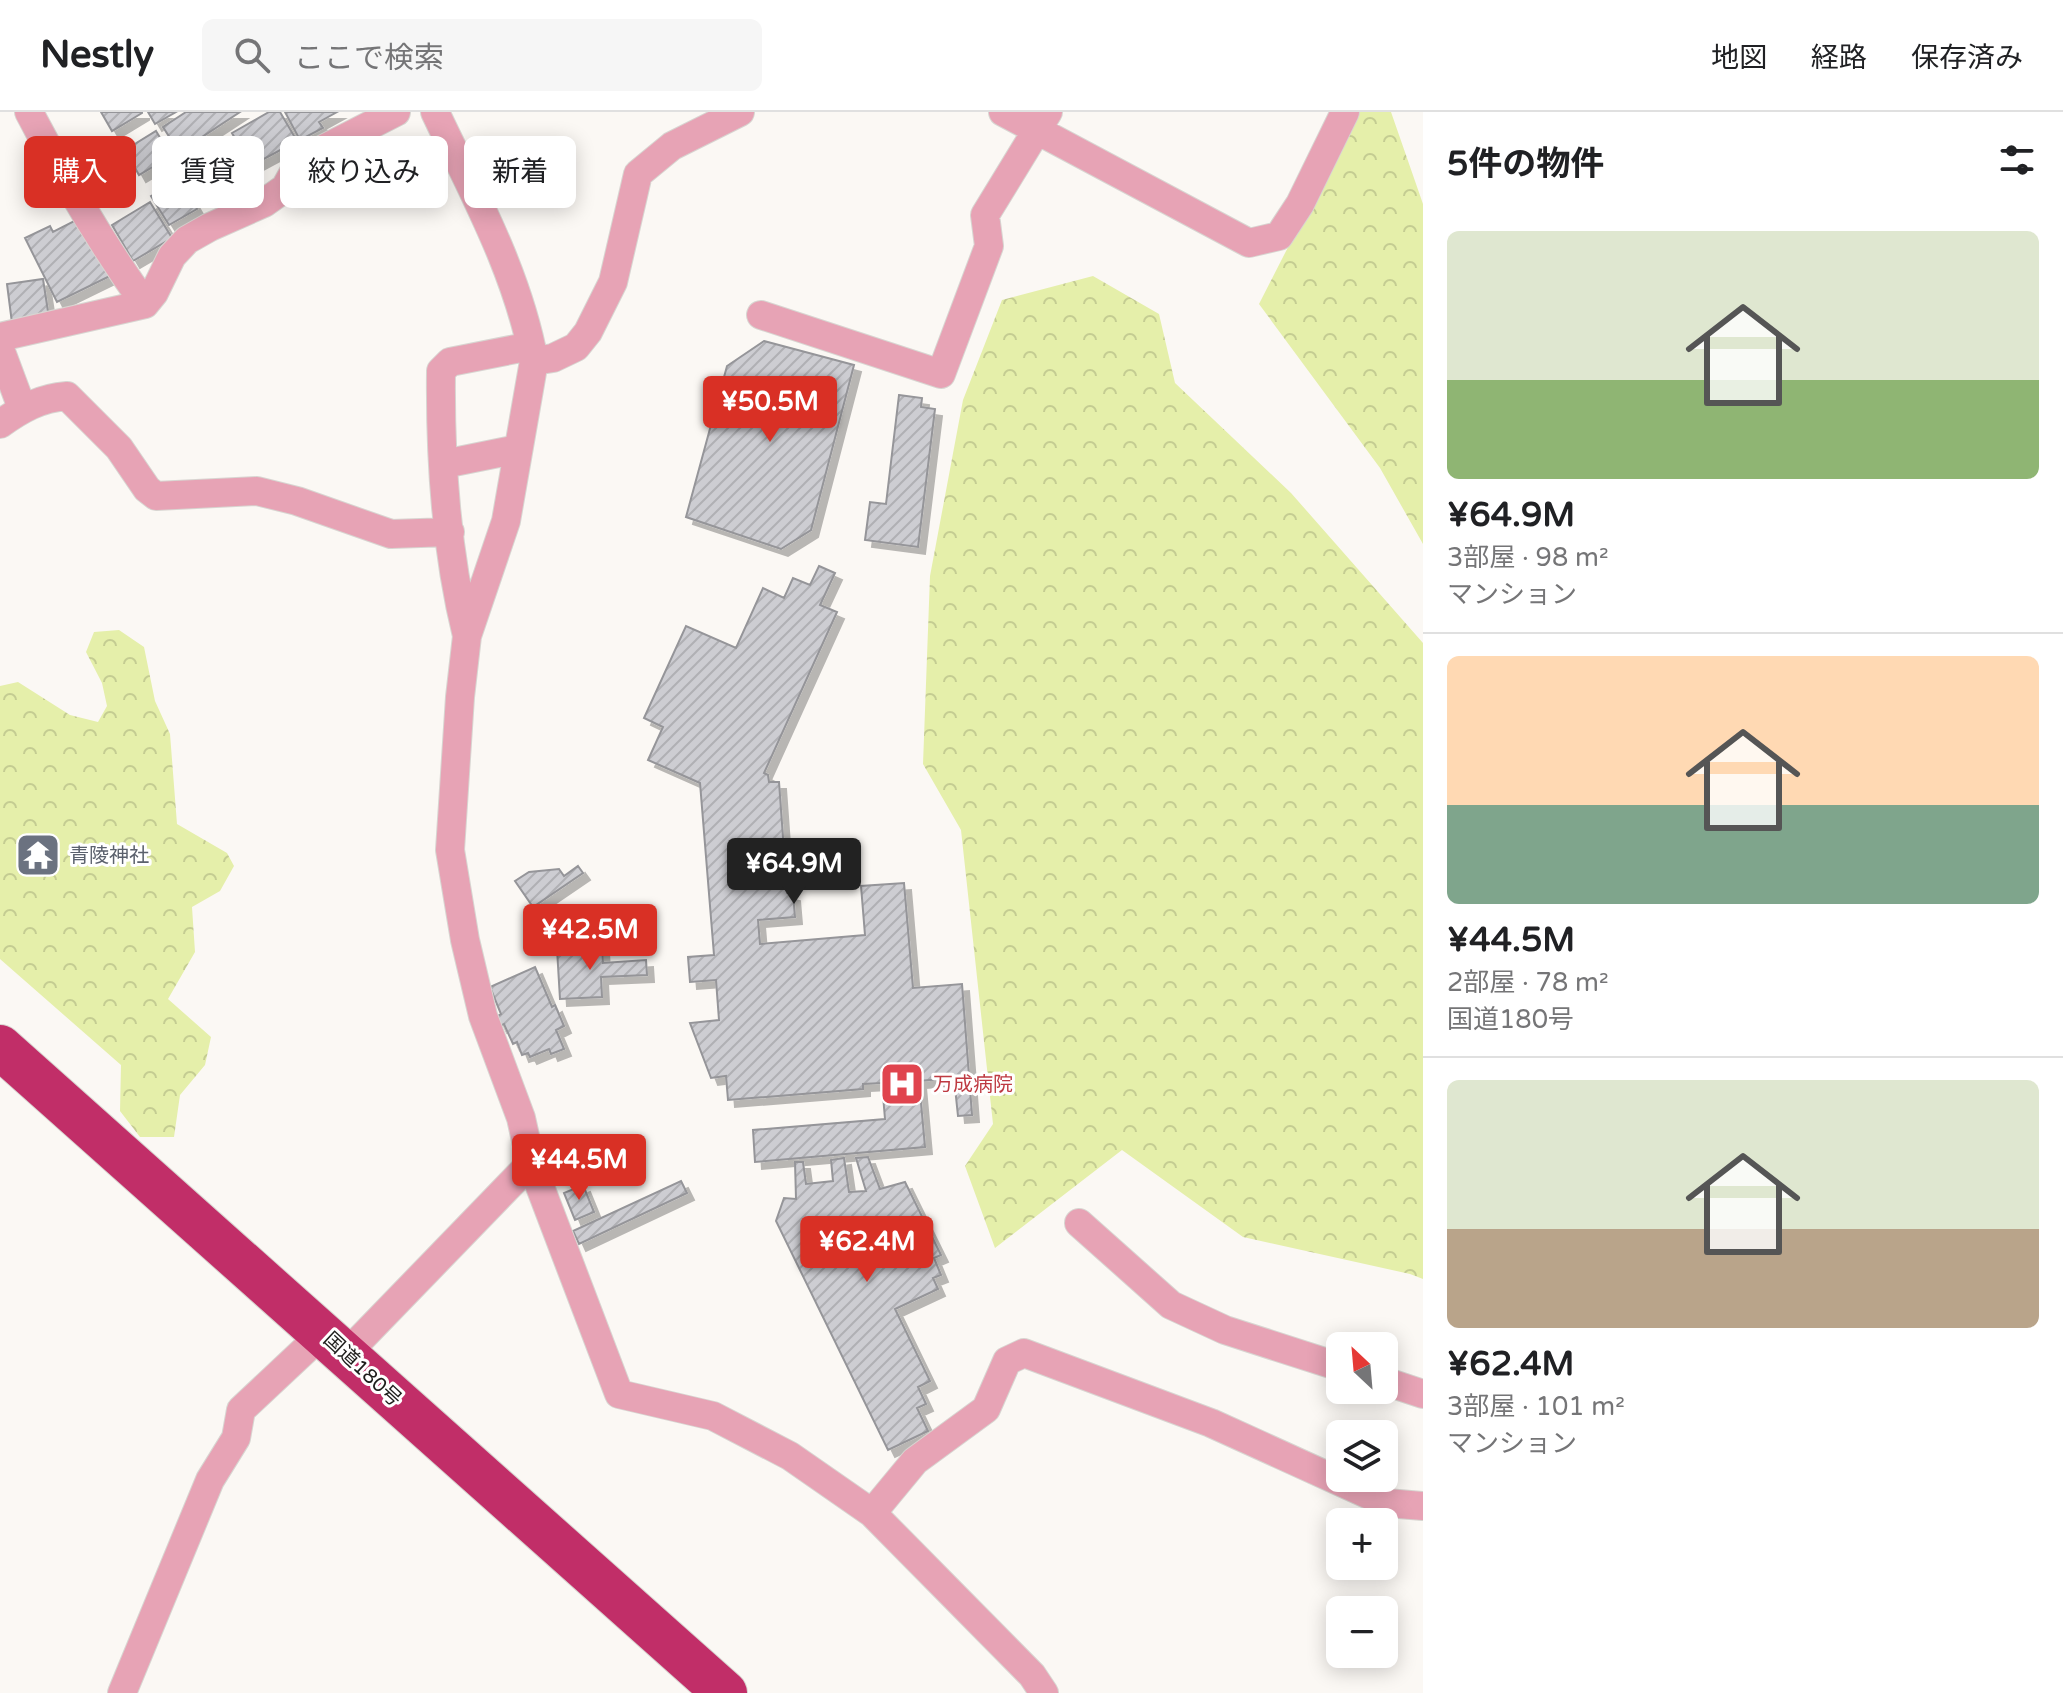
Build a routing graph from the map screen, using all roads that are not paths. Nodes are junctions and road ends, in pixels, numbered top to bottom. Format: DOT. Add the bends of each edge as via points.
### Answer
graph roads {
  1 [pos="29,112"];
  2 [pos="396,112"];
  3 [pos="435,112"];
  4 [pos="740,112"];
  5 [pos="1003,112"];
  6 [pos="1336,115"];
  7 [pos="1042,122"];
  8 [pos="145,304"];
  9 [pos="761,315"];
  10 [pos="0,337"];
  11 [pos="0,349"];
  12 [pos="533,353"];
  13 [pos="11,416"];
  14 [pos="518,449"];
  15 [pos="444,464"];
  16 [pos="450,532"];
  17 [pos="467,636"];
  18 [pos="0,1047"];
  19 [pos="531,1163"];
  20 [pos="1079,1223"];
  21 [pos="335,1343"];
  22 [pos="1326,1362"];
  23 [pos="1398,1386"];
  24 [pos="1423,1394"];
  25 [pos="1423,1506"];
  26 [pos="872,1513"];
  27 [pos="122,1693"];
  28 [pos="725,1693"];
  29 [pos="1044,1693"];
  1 -- 8 [label="street"];
  2 -- 8 [label="street" via="300,161 285,188 274,196 187,240"];
  3 -- 12 [label="street" via="501,253"];
  4 -- 12 [label="street" via="672,146 638,174 613,282 588,332 576,347 553,358"];
  5 -- 7 [label="street"];
  6 -- 7 [label="street" via="1300,204 1279,236 1249,243"];
  7 -- 9 [label="street" via="985,215 989,246 941,374"];
  8 -- 10 [label="street"];
  11 -- 13 [label="street"];
  12 -- 14 [label="street"];
  12 -- 15 [label="street" via="450,362 441,371"];
  13 -- 16 [label="street" via="52,397 67,396 119,448 156,496 257,491 391,534"];
  14 -- 15 [label="street"];
  14 -- 17 [label="street" via="506,521"];
  15 -- 16 [label="street"];
  16 -- 17 [label="street"];
  17 -- 19 [label="street" via="450,850 483,1016 521,1118"];
  18 -- 21 [label="highway, 国道180号"];
  19 -- 21 [label="street"];
  19 -- 26 [label="street" via="619,1394 713,1416 790,1456"];
  20 -- 22 [label="street" via="1171,1305 1225,1330"];
  21 -- 27 [label="street" via="241,1410 236,1438 210,1480"];
  21 -- 28 [label="highway, 国道180号"];
  23 -- 24 [label="street"];
  25 -- 26 [label="street" via="1387,1503 1211,1423 1024,1353 1007,1361 986,1409 915,1461"];
  26 -- 29 [label="street"];
}
